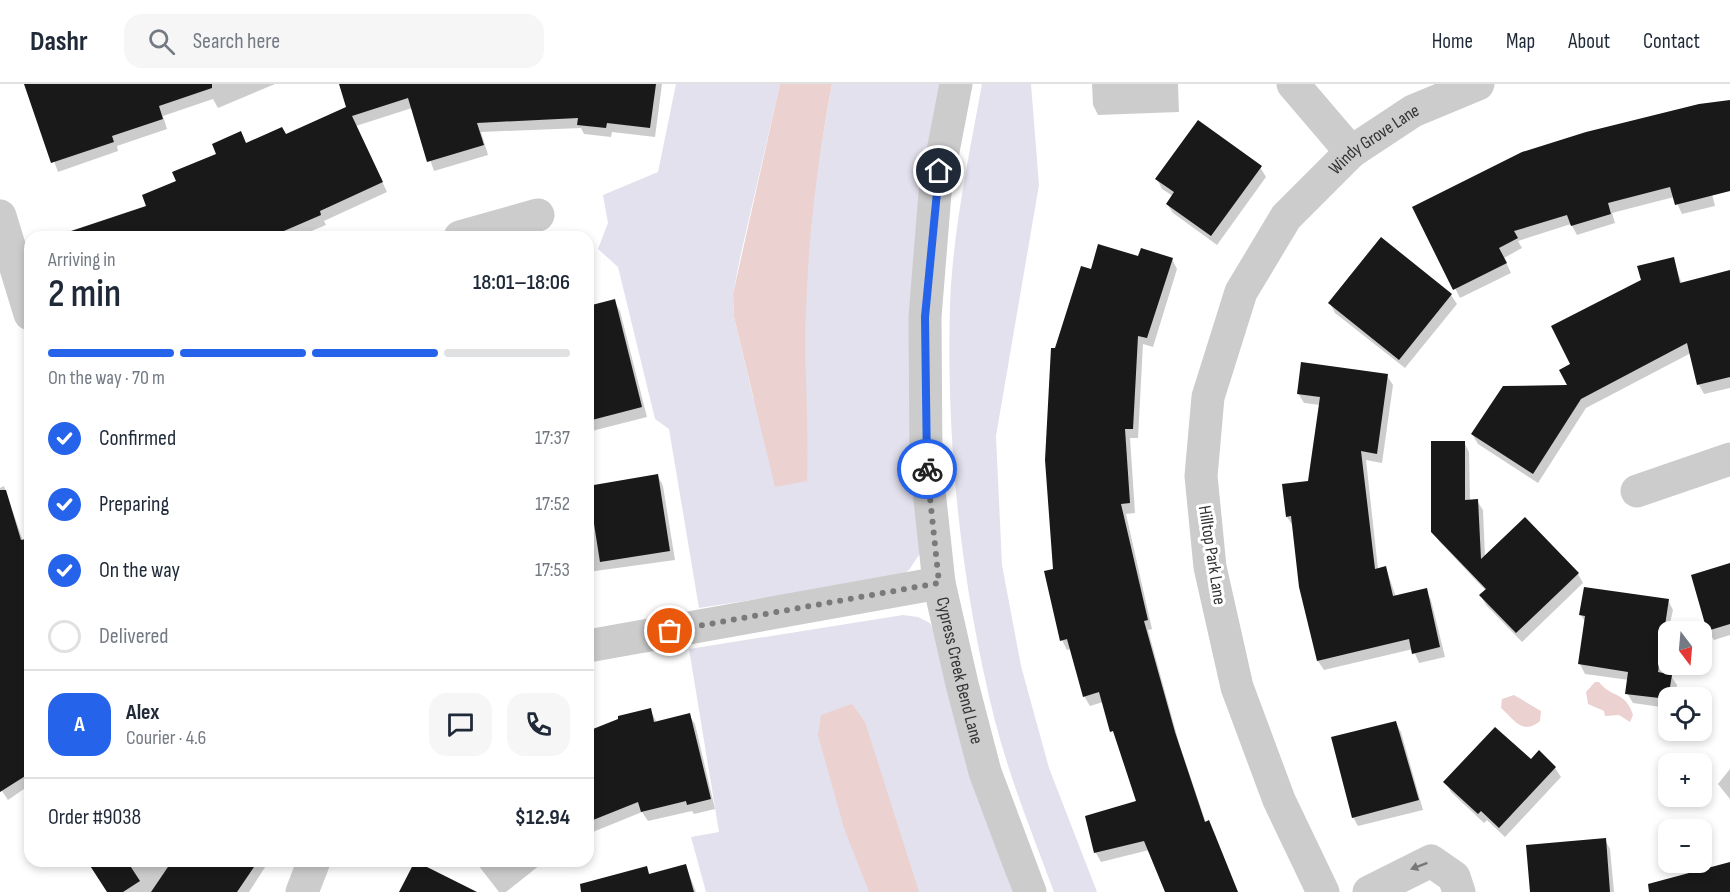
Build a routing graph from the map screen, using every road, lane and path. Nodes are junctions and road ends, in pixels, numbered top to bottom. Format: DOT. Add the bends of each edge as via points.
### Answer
graph roads {
  1 [pos="957,84"];
  2 [pos="1293,84"];
  3 [pos="1478,84"];
  4 [pos="1351,152"];
  5 [pos="538,215"];
  6 [pos="0,216"];
  7 [pos="1286,217"];
  8 [pos="481,231"];
  9 [pos="24,294"];
  10 [pos="1730,459"];
  11 [pos="1637,491"];
  12 [pos="939,583"];
  13 [pos="594,645"];
  14 [pos="312,867"];
  15 [pos="302,892"];
  16 [pos="1030,892"];
  17 [pos="1323,892"];
  18 [pos="1369,892"];
  19 [pos="1459,892"];
  1 -- 12 [label="street, Cypress Creek Bend Lane" via="935,193 925,317 926,463"];
  2 -- 4 [label="street"];
  3 -- 4 [label="street, Windy Grove Lane" via="1413,111"];
  4 -- 7 [label="street, Windy Grove Lane"];
  5 -- 8 [label="street"];
  6 -- 9 [label="street"];
  7 -- 17 [label="street, Hilltop Park Lane" via="1241,292 1208,397 1201,476 1210,567 1237,687 1279,800"];
  10 -- 11 [label="street"];
  12 -- 13 [label="street"];
  12 -- 16 [label="street, Cypress Creek Bend Lane" via="985,772"];
  14 -- 15 [label="street"];
  19 -- 18 [label="street, one-way" via="1454,877 1431,861"];
}
